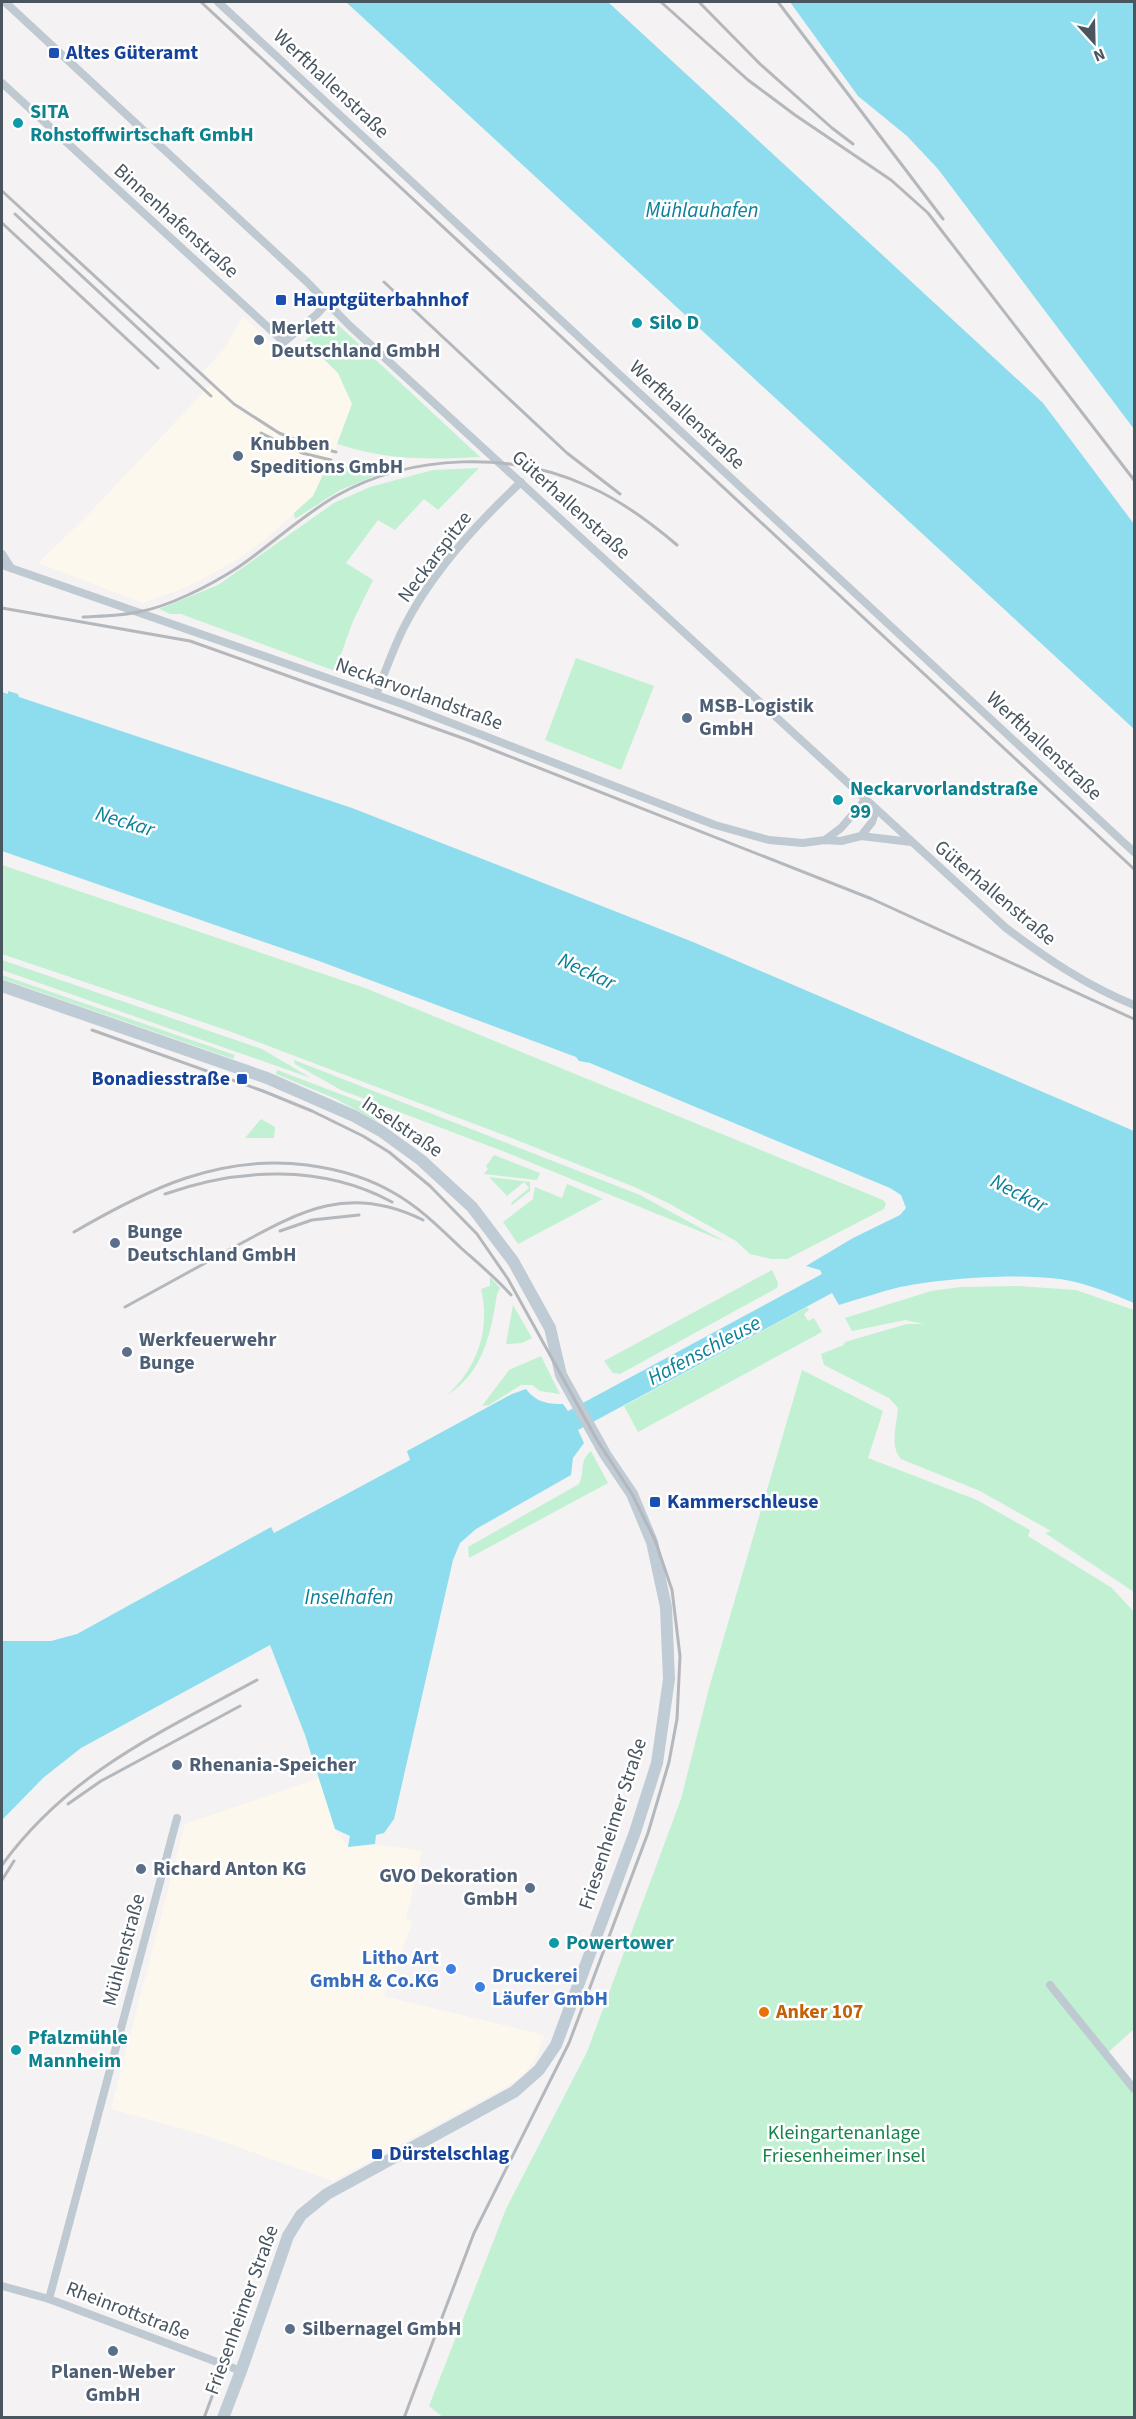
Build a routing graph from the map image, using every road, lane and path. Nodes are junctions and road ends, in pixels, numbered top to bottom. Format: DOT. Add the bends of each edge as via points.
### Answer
graph roads {
  1 [pos="5,2"];
  2 [pos="218,2"];
  3 [pos="2,82"];
  4 [pos="328,302"];
  5 [pos="521,482"];
  6 [pos="2,554"];
  7 [pos="2,565"];
  8 [pos="12,568"];
  9 [pos="376,695"];
  10 [pos="866,800"];
  11 [pos="876,810"];
  12 [pos="861,836"];
  13 [pos="825,840"];
  14 [pos="910,842"];
  15 [pos="1134,852"];
  16 [pos="2,986"];
  17 [pos="1134,1005"];
  18 [pos="605,1454"];
  19 [pos="177,1818"];
  20 [pos="1050,1985"];
  21 [pos="1134,2089"];
  22 [pos="2,2286"];
  23 [pos="49,2299"];
  24 [pos="241,2371"];
  25 [pos="223,2418"];
  1 -- 4 [label="street, Güterhallenstraße"];
  2 -- 15 [label="street, Werfthallenstraße"];
  3 -- 4 [label="street, Binnenhafenstraße" via="284,342"];
  4 -- 5 [label="street, Güterhallenstraße"];
  5 -- 9 [label="street, Neckarspitze" via="435,577 404,626"];
  5 -- 10 [label="street, Güterhallenstraße"];
  6 -- 8 [label="street"];
  7 -- 8 [label="street, Neckarvorlandstraße"];
  8 -- 9 [label="street, Neckarvorlandstraße"];
  9 -- 13 [label="street, Neckarvorlandstraße" via="715,825 770,840"];
  10 -- 11 [label="street, Güterhallenstraße"];
  10 -- 13 [label="street" via="842,828"];
  11 -- 12 [label="street"];
  11 -- 14 [label="street, Güterhallenstraße"];
  12 -- 13 [label="street, Neckarvorlandstraße" via="841,842"];
  12 -- 14 [label="street, Neckarvorlandstraße"];
  14 -- 17 [label="street, Güterhallenstraße" via="1043,957"];
  16 -- 18 [label="street, Inselstraße" via="267,1078 354,1116 381,1131 451,1185 502,1245 550,1328 560,1370"];
  18 -- 24 [label="street, Friesenheimer Straße" via="632,1494 660,1570 669,1679 657,1764 556,2045 539,2070 514,2092 327,2194 301,2214 288,2236"];
  19 -- 23 [label="street, Mühlenstraße"];
  20 -- 21 [label="street"];
  22 -- 23 [label="street, Rheinrottstraße"];
  23 -- 24 [label="street, Rheinrottstraße"];
  24 -- 25 [label="street, Friesenheimer Straße"];
}
